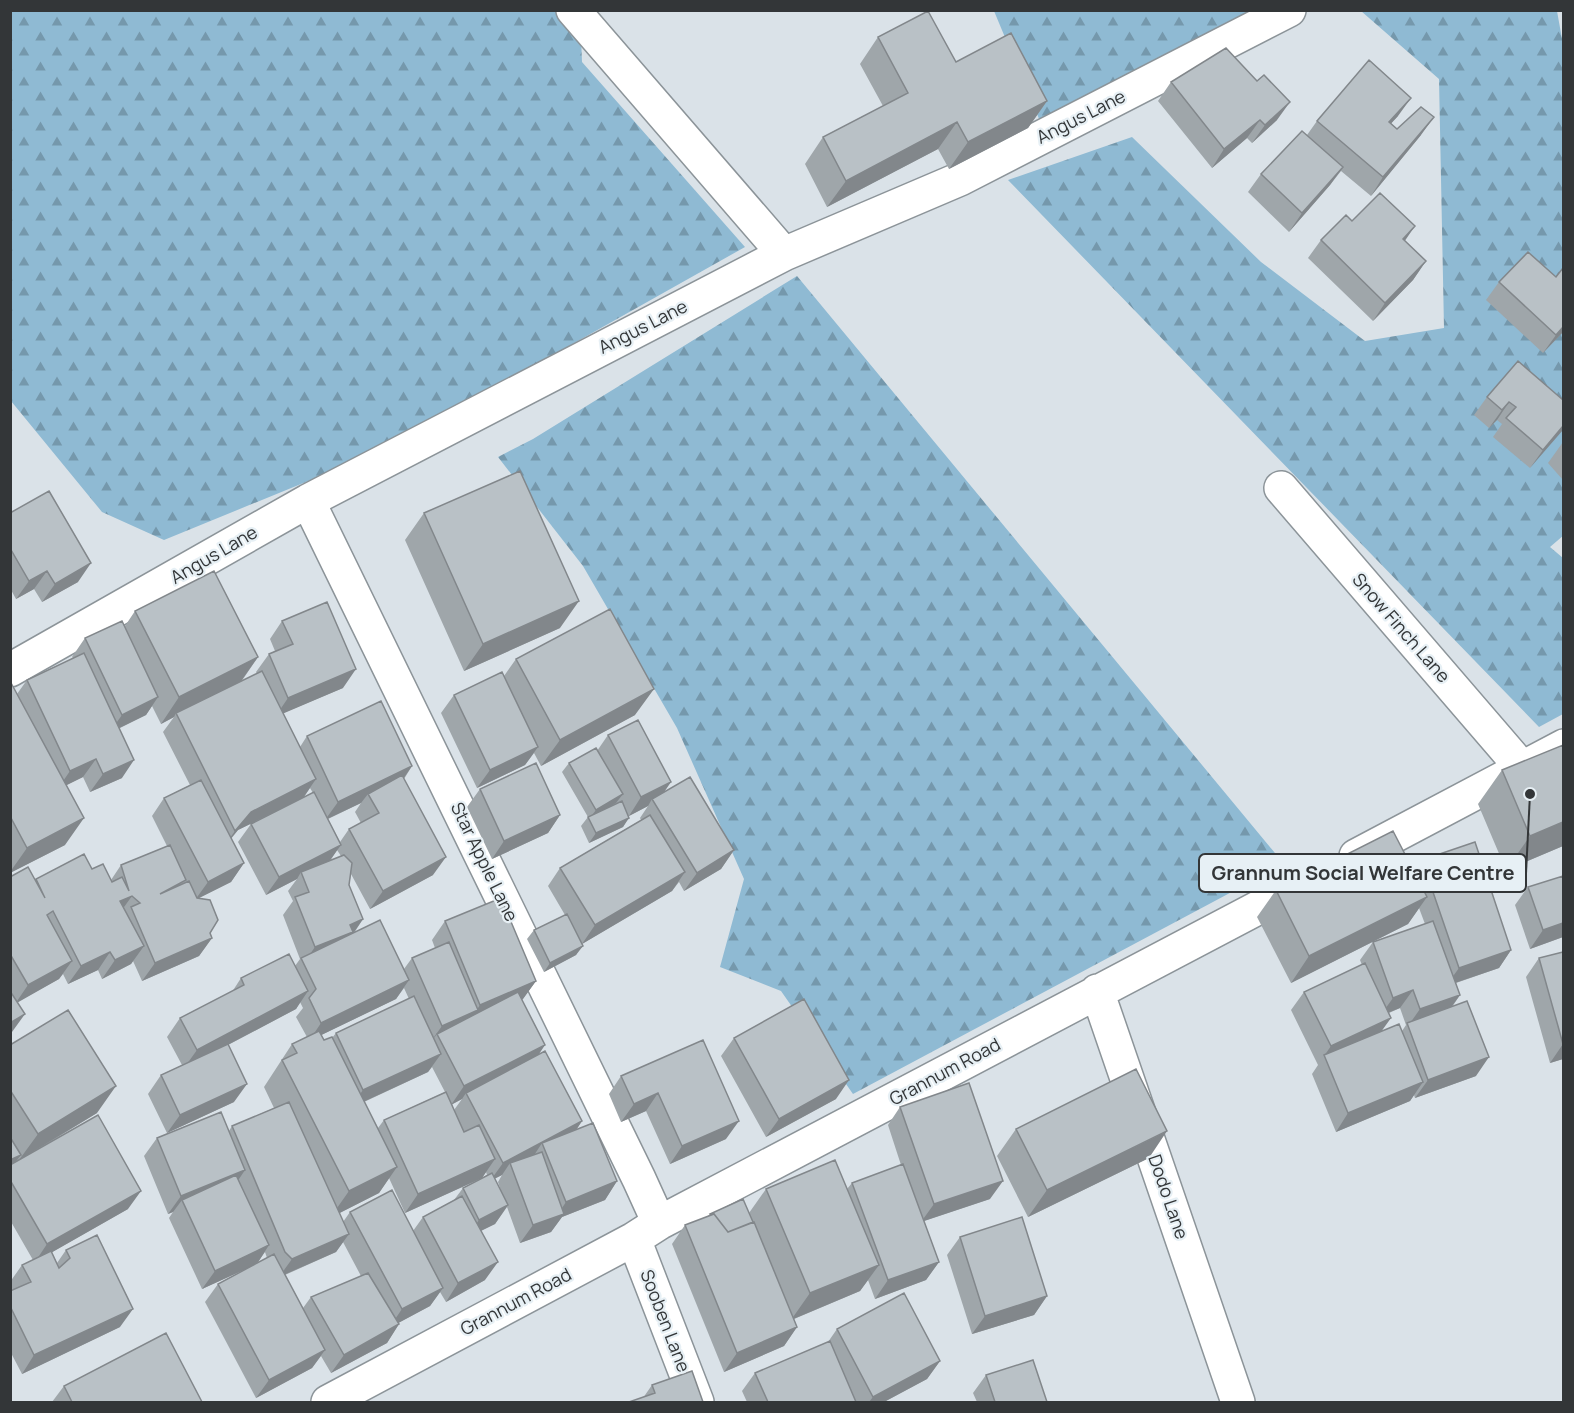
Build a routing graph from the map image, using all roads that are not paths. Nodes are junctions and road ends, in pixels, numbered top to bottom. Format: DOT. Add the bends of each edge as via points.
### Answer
graph roads {
  1 [pos="573,10"];
  2 [pos="1289,10"];
  3 [pos="784,254"];
  4 [pos="1281,488"];
  5 [pos="308,501"];
  6 [pos="10,670"];
  7 [pos="1562,753"];
  8 [pos="1522,768"];
  9 [pos="1097,991"];
  10 [pos="646,1231"];
  11 [pos="328,1402"];
  12 [pos="697,1402"];
  13 [pos="1238,1402"];
  1 -- 3 [label="street"];
  2 -- 3 [label="street, Angus Lane" via="960,179"];
  3 -- 5 [label="street, Angus Lane"];
  4 -- 8 [label="street, Snow Finch Lane"];
  5 -- 6 [label="street, Angus Lane"];
  5 -- 10 [label="street, Star Apple Lane" via="639,1179"];
  7 -- 8 [label="street, Grannum Road"];
  8 -- 9 [label="street, Grannum Road"];
  9 -- 10 [label="street, Grannum Road"];
  9 -- 13 [label="street, Dodo Lane"];
  10 -- 11 [label="street, Grannum Road"];
  10 -- 12 [label="street, Sooben Lane"];
}
